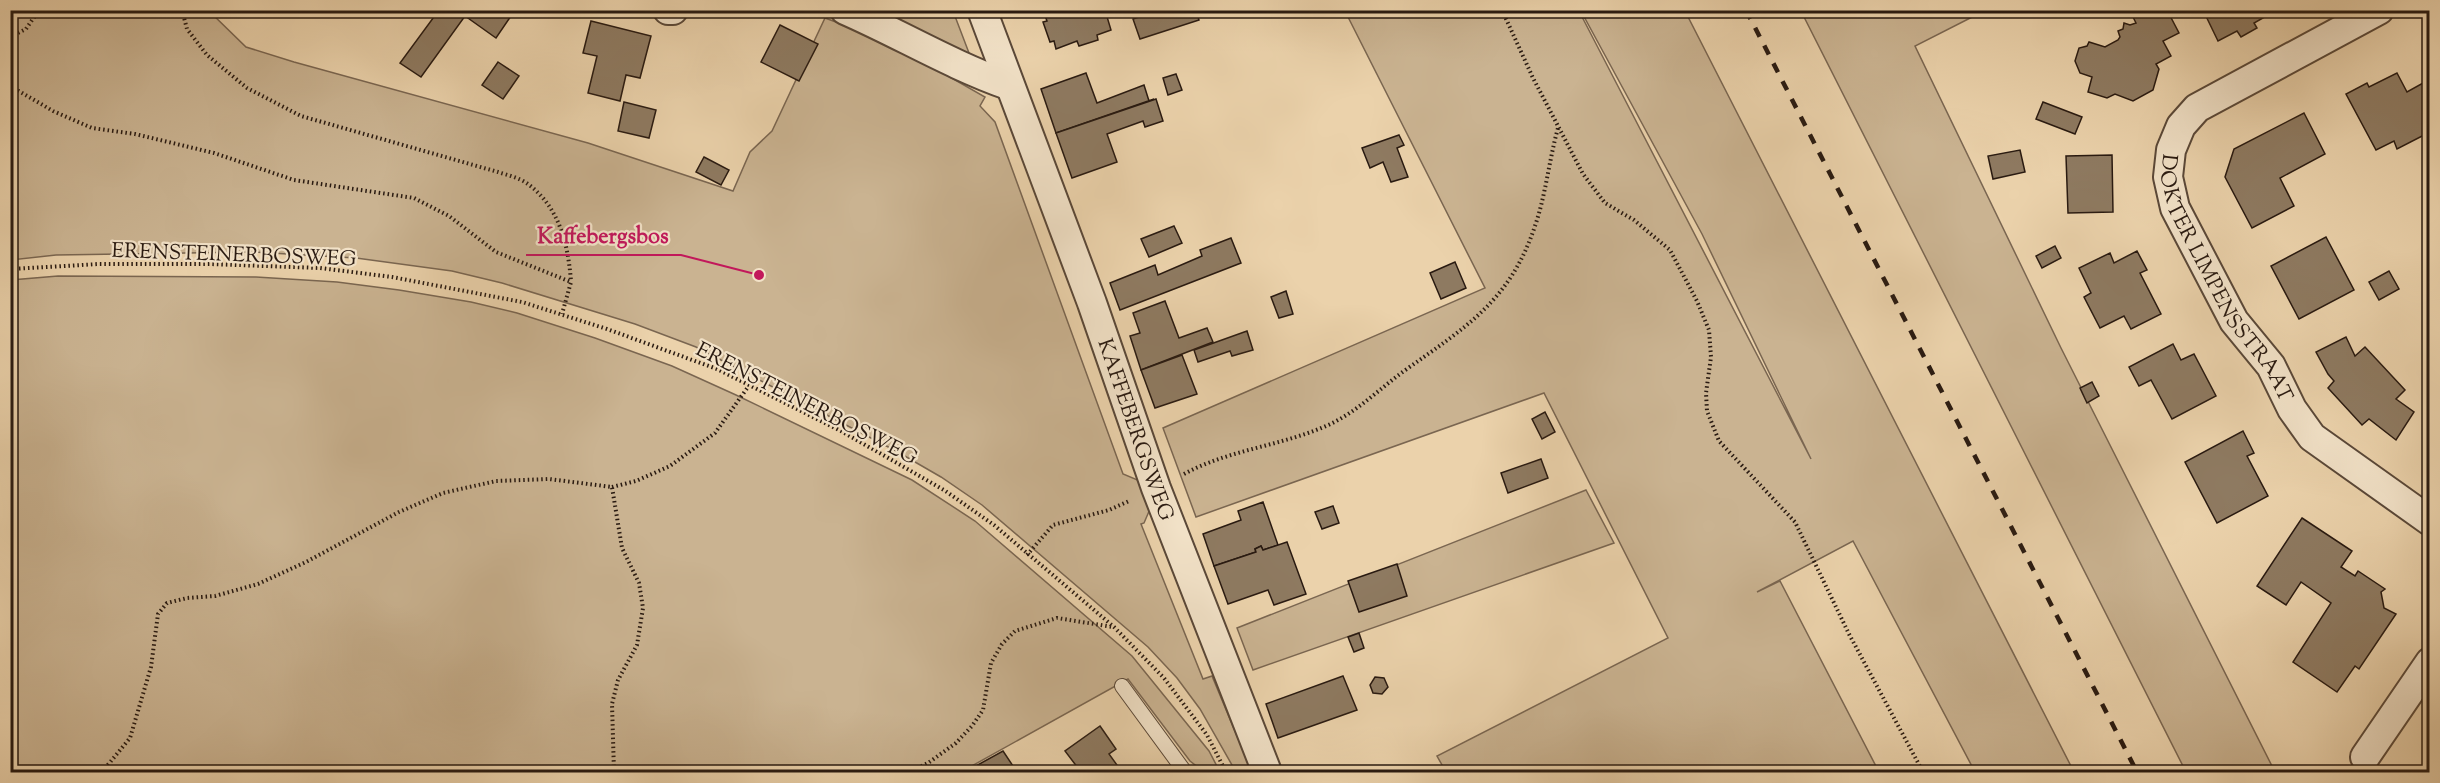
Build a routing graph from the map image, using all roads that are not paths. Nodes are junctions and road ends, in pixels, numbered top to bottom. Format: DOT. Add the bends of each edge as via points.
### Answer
graph roads {
  1 [pos="668,10"];
  2 [pos="672,10"];
  3 [pos="845,10"];
  4 [pos="982,10"];
  5 [pos="2379,10"];
  6 [pos="1008,85"];
  7 [pos="2430,521"];
  8 [pos="2430,662"];
  9 [pos="1122,686"];
  10 [pos="2365,757"];
  11 [pos="1185,772"];
  12 [pos="1267,772"];
  1 -- 2 [label="street"];
  3 -- 6 [label="street" via="970,72"];
  4 -- 6 [label="street, KAFFEBERGSWEG"];
  5 -- 7 [label="street, DOKTER LIMPENSSTRAAT" via="2197,108 2181,126 2171,150 2168,177 2175,208 2234,321 2271,366 2292,409 2312,437"];
  6 -- 12 [label="street, KAFFEBERGSWEG" via="1092,303 1156,488"];
  8 -- 10 [label="street"];
  9 -- 11 [label="lane"];
}
